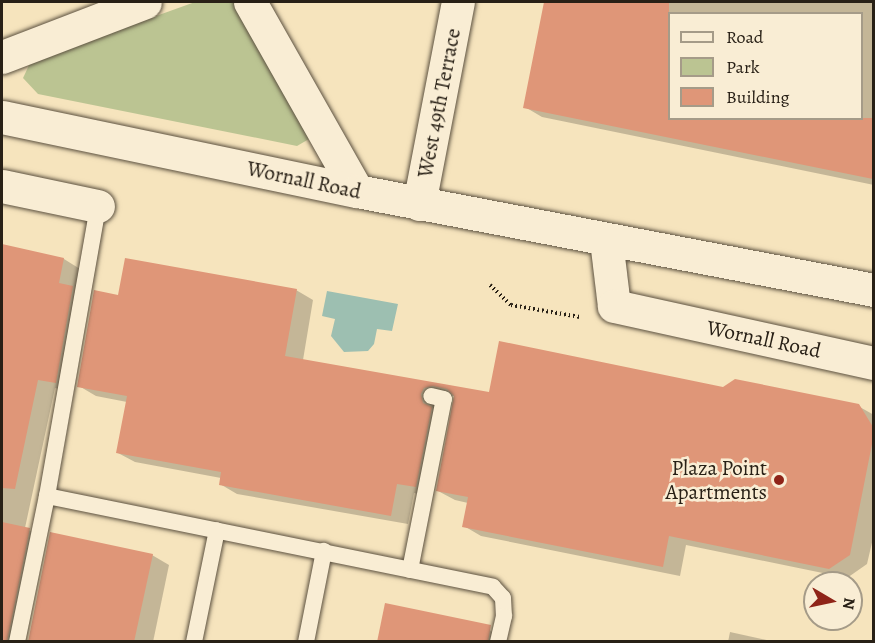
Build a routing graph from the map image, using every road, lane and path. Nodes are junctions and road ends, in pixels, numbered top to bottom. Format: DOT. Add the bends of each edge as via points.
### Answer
graph roads {
  1 [pos="145,2"];
  2 [pos="250,2"];
  3 [pos="458,2"];
  4 [pos="2,57"];
  5 [pos="2,117"];
  6 [pos="2,186"];
  7 [pos="357,191"];
  8 [pos="419,204"];
  9 [pos="98,206"];
  10 [pos="606,240"];
  11 [pos="490,285"];
  12 [pos="873,290"];
  13 [pos="614,306"];
  14 [pos="873,363"];
  15 [pos="431,396"];
  16 [pos="47,496"];
  17 [pos="217,530"];
  18 [pos="324,552"];
  19 [pos="410,570"];
  20 [pos="17,642"];
  21 [pos="194,642"];
  22 [pos="306,642"];
  23 [pos="498,642"];
  1 -- 4 [label="street"];
  2 -- 7 [label="street"];
  3 -- 8 [label="street, West 49th Terrace"];
  5 -- 7 [label="street, Wornall Road"];
  6 -- 9 [label="street"];
  7 -- 8 [label="street, Wornall Road"];
  8 -- 10 [label="street, Wornall Road"];
  9 -- 16 [label="lane"];
  10 -- 12 [label="street, Wornall Road"];
  10 -- 13 [label="street"];
  11 -- 13 [label="path" via="511,305 588,318"];
  13 -- 14 [label="street, Wornall Road"];
  15 -- 19 [label="lane" via="444,399"];
  16 -- 17 [label="lane"];
  16 -- 20 [label="lane"];
  17 -- 18 [label="lane"];
  17 -- 21 [label="lane"];
  18 -- 19 [label="lane"];
  18 -- 22 [label="lane"];
  19 -- 23 [label="lane" via="493,587 504,598"];
}
